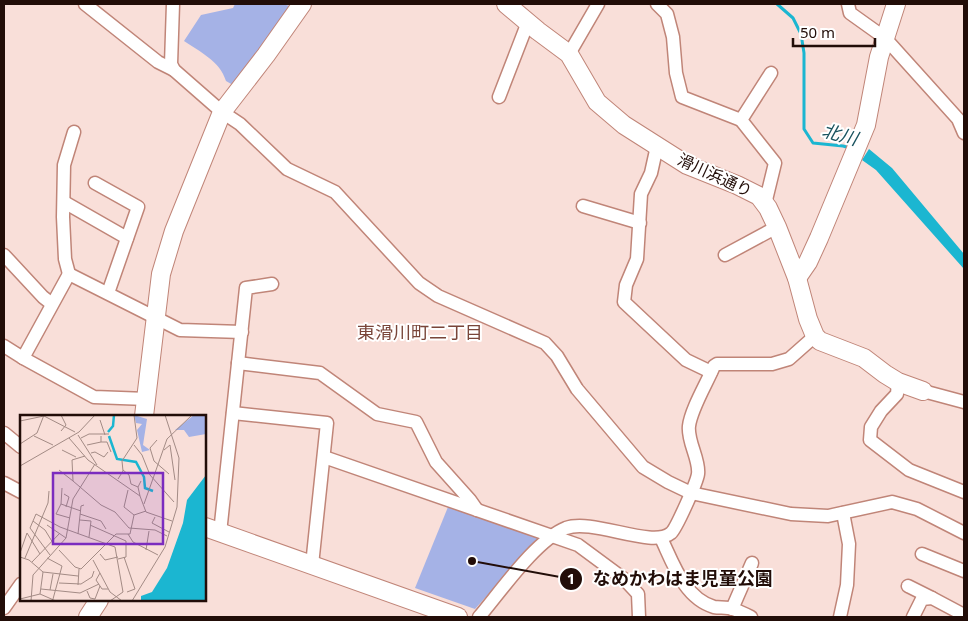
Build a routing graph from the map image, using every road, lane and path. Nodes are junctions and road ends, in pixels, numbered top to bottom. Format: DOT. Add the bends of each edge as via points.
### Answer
graph roads {
  1 [pos="85,4"];
  2 [pos="173,4"];
  3 [pos="300,4"];
  4 [pos="506,4"];
  5 [pos="598,4"];
  6 [pos="657,4"];
  7 [pos="848,4"];
  8 [pos="896,4"];
  9 [pos="528,22"];
  10 [pos="885,38"];
  11 [pos="569,54"];
  12 [pos="174,70"];
  13 [pos="771,73"];
  14 [pos="498,97"];
  15 [pos="222,112"];
  16 [pos="741,120"];
  17 [pos="74,132"];
  18 [pos="964,134"];
  19 [pos="656,146"];
  20 [pos="95,183"];
  21 [pos="64,202"];
  22 [pos="765,204"];
  23 [pos="583,206"];
  24 [pos="640,223"];
  25 [pos="776,227"];
  26 [pos="127,238"];
  27 [pos="4,255"];
  28 [pos="725,255"];
  29 [pos="69,274"];
  30 [pos="797,278"];
  31 [pos="272,284"];
  32 [pos="108,293"];
  33 [pos="52,304"];
  34 [pos="155,318"];
  35 [pos="242,332"];
  36 [pos="814,336"];
  37 [pos="4,346"];
  38 [pos="23,358"];
  39 [pos="238,363"];
  40 [pos="711,372"];
  41 [pos="898,382"];
  42 [pos="923,391"];
  43 [pos="964,402"];
  44 [pos="145,407"];
  45 [pos="233,413"];
  46 [pos="4,433"];
  47 [pos="20,446"];
  48 [pos="324,457"];
  49 [pos="4,484"];
  50 [pos="20,492"];
  51 [pos="964,492"];
  52 [pos="691,493"];
  53 [pos="477,510"];
  54 [pos="843,513"];
  55 [pos="212,530"];
  56 [pos="964,533"];
  57 [pos="551,536"];
  58 [pos="661,538"];
  59 [pos="922,554"];
  60 [pos="752,563"];
  61 [pos="312,565"];
  62 [pos="964,571"];
  63 [pos="20,585"];
  64 [pos="908,586"];
  65 [pos="932,598"];
  66 [pos="98,601"];
  67 [pos="4,608"];
  68 [pos="732,609"];
  69 [pos="964,615"];
  70 [pos="88,617"];
  71 [pos="458,617"];
  72 [pos="479,617"];
  73 [pos="639,617"];
  74 [pos="751,617"];
  75 [pos="840,617"];
  76 [pos="913,617"];
  1 -- 12 [label="street" via="158,62"];
  2 -- 12 [label="street" via="171,64"];
  3 -- 15 [label="street"];
  4 -- 9 [label="street, 滑川浜通り"];
  5 -- 11 [label="street"];
  6 -- 16 [label="street" via="667,14 682,97"];
  7 -- 10 [label="street" via="850,13"];
  8 -- 10 [label="street"];
  9 -- 11 [label="street, 滑川浜通り"];
  9 -- 14 [label="street"];
  10 -- 18 [label="street" via="958,119"];
  10 -- 30 [label="street" via="866,125 808,262"];
  11 -- 19 [label="street, 滑川浜通り" via="597,102"];
  12 -- 15 [label="street"];
  13 -- 16 [label="street"];
  15 -- 34 [label="street" via="174,231 161,274"];
  15 -- 52 [label="street" via="240,124 287,169 335,192 419,283 438,296 545,343 577,388 643,467"];
  16 -- 22 [label="street" via="776,162"];
  17 -- 21 [label="street" via="64,165"];
  19 -- 22 [label="street, 滑川浜通り" via="687,165 760,196"];
  19 -- 24 [label="street" via="651,172 641,194"];
  20 -- 26 [label="street" via="138,207"];
  21 -- 26 [label="street"];
  21 -- 29 [label="street" via="65,259"];
  22 -- 25 [label="street, 滑川浜通り"];
  23 -- 24 [label="street"];
  24 -- 40 [label="street" via="637,259 626,285 624,302 686,360"];
  25 -- 28 [label="street"];
  25 -- 30 [label="street, 滑川浜通り"];
  26 -- 32 [label="street"];
  27 -- 33 [label="street"];
  29 -- 32 [label="street"];
  29 -- 33 [label="street"];
  30 -- 36 [label="street, 滑川浜通り"];
  31 -- 35 [label="street" via="246,288"];
  32 -- 34 [label="street"];
  33 -- 38 [label="street"];
  34 -- 35 [label="street" via="180,330"];
  34 -- 44 [label="street"];
  35 -- 39 [label="street"];
  36 -- 40 [label="street" via="789,359 772,364 717,364"];
  36 -- 41 [label="street" via="864,358"];
  37 -- 38 [label="street"];
  38 -- 44 [label="street" via="94,397"];
  39 -- 45 [label="street"];
  39 -- 53 [label="street" via="320,372 377,414 416,422 436,462"];
  40 -- 52 [label="street" via="688,428 699,474"];
  41 -- 42 [label="street"];
  41 -- 51 [label="street" via="897,394 871,426 870,440 908,470"];
  42 -- 43 [label="street"];
  45 -- 48 [label="street" via="327,423"];
  45 -- 55 [label="street"];
  46 -- 47 [label="street"];
  48 -- 53 [label="street"];
  48 -- 61 [label="street"];
  49 -- 50 [label="street"];
  52 -- 54 [label="street" via="791,514 828,516"];
  52 -- 58 [label="street" via="672,532"];
  53 -- 57 [label="street"];
  54 -- 56 [label="street" via="892,502 917,509"];
  54 -- 75 [label="street" via="849,544 847,585"];
  55 -- 61 [label="street"];
  57 -- 58 [label="street" via="583,525"];
  57 -- 72 [label="street"];
  57 -- 73 [label="street" via="578,545 624,579 638,594"];
  58 -- 68 [label="street" via="678,574 692,593 704,603"];
  59 -- 62 [label="street"];
  60 -- 68 [label="street"];
  61 -- 71 [label="street"];
  63 -- 67 [label="street"];
  64 -- 65 [label="street"];
  65 -- 69 [label="street"];
  65 -- 76 [label="street" via="922,599"];
  66 -- 70 [label="street"];
  68 -- 74 [label="street"];
}
